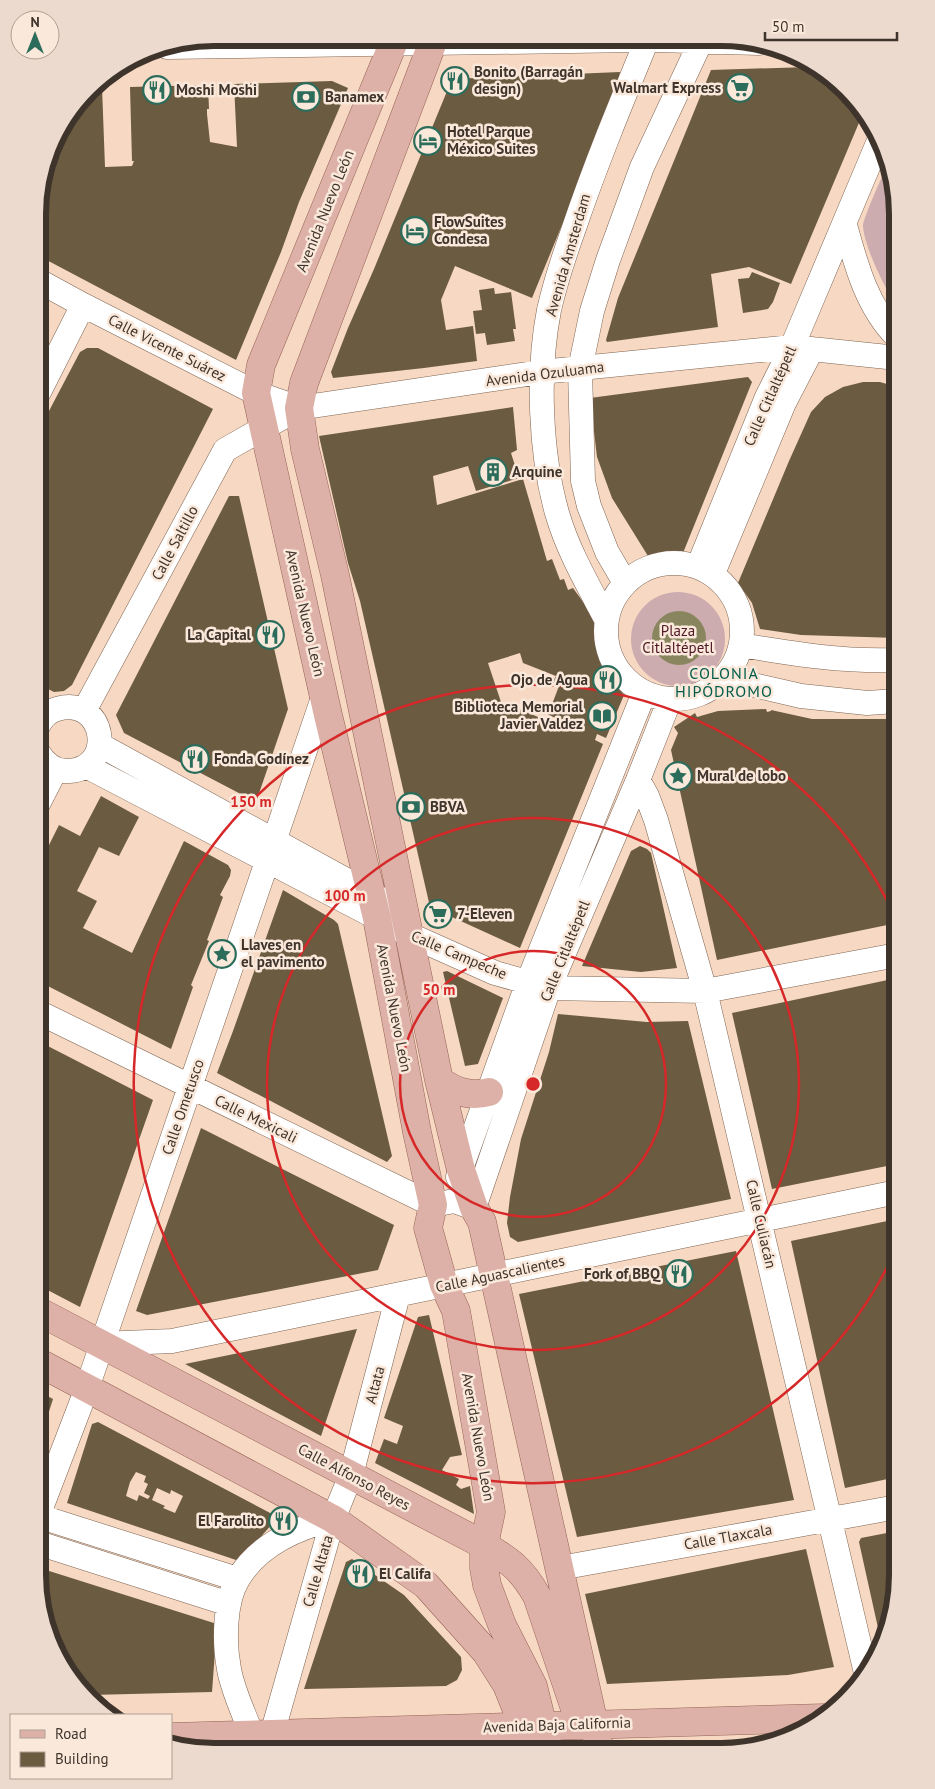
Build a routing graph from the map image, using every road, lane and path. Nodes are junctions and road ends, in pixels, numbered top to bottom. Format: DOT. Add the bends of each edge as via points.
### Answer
graph roads {
  1 [pos="644,46"];
  2 [pos="699,46"];
  3 [pos="392,47"];
  4 [pos="431,47"];
  5 [pos="875,150"];
  6 [pos="845,225"];
  7 [pos="46,285"];
  8 [pos="83,305"];
  9 [pos="889,326"];
  10 [pos="802,348"];
  11 [pos="889,357"];
  12 [pos="580,370"];
  13 [pos="541,372"];
  14 [pos="46,378"];
  15 [pos="256,393"];
  16 [pos="299,408"];
  17 [pos="263,428"];
  18 [pos="705,571"];
  19 [pos="625,583"];
  20 [pos="606,619"];
  21 [pos="741,644"];
  22 [pos="889,660"];
  23 [pos="724,678"];
  24 [pos="644,692"];
  25 [pos="324,696"];
  26 [pos="670,699"];
  27 [pos="889,701"];
  28 [pos="84,711"];
  29 [pos="46,712"];
  30 [pos="100,745"];
  31 [pos="46,762"];
  32 [pos="86,766"];
  33 [pos="56,769"];
  34 [pos="638,780"];
  35 [pos="46,788"];
  36 [pos="271,851"];
  37 [pos="374,905"];
  38 [pos="408,924"];
  39 [pos="888,957"];
  40 [pos="538,985"];
  41 [pos="705,992"];
  42 [pos="46,1016"];
  43 [pos="439,1080"];
  44 [pos="190,1087"];
  45 [pos="489,1092"];
  46 [pos="461,1170"];
  47 [pos="888,1194"];
  48 [pos="433,1205"];
  49 [pos="474,1208"];
  50 [pos="760,1221"];
  51 [pos="494,1275"];
  52 [pos="444,1285"];
  53 [pos="398,1295"];
  54 [pos="46,1315"];
  55 [pos="101,1344"];
  56 [pos="46,1366"];
  57 [pos="87,1388"];
  58 [pos="351,1475"];
  59 [pos="46,1495"];
  60 [pos="888,1509"];
  61 [pos="46,1519"];
  62 [pos="333,1519"];
  63 [pos="831,1519"];
  64 [pos="484,1545"];
  65 [pos="46,1546"];
  66 [pos="560,1568"];
  67 [pos="237,1579"];
  68 [pos="229,1604"];
  69 [pos="864,1663"];
  70 [pos="807,1718"];
  71 [pos="587,1724"];
  72 [pos="172,1737"];
  73 [pos="257,1739"];
  74 [pos="533,1739"];
  75 [pos="587,1743"];
  76 [pos="596,1743"];
  1 -- 13 [label="street, Avenida Amsterdam" via="590,179 566,251 549,310"];
  2 -- 12 [label="street" via="642,167 592,311"];
  3 -- 15 [label="main road, Avenida Nuevo León" via="261,365"];
  4 -- 16 [label="main road, Avenida Nuevo León" via="304,383"];
  5 -- 6 [label="street, Calle Citlaltépetl"];
  6 -- 9 [label="street" via="873,306"];
  6 -- 10 [label="street, Calle Citlaltépetl"];
  7 -- 8 [label="street, Calle Vicente Suárez"];
  8 -- 14 [label="street"];
  8 -- 15 [label="street, Calle Vicente Suárez"];
  10 -- 11 [label="street, Avenida Ozuluama"];
  10 -- 12 [label="street, Avenida Ozuluama"];
  10 -- 18 [label="street, Calle Citlaltépetl" via="776,400"];
  12 -- 13 [label="street, Avenida Ozuluama"];
  12 -- 19 [label="street" via="583,480 589,506 607,552"];
  13 -- 16 [label="street, Avenida Ozuluama"];
  13 -- 20 [label="street, Avenida Amsterdam" via="545,449 557,513 573,558"];
  15 -- 16 [label="street, Calle Vicente Suárez"];
  15 -- 17 [label="main road, Avenida Nuevo León"];
  16 -- 17 [label="street, Calle Saltillo"];
  16 -- 38 [label="main road, Avenida Nuevo León" via="305,449 335,575"];
  17 -- 25 [label="main road, Avenida Nuevo León"];
  17 -- 28 [label="street, Calle Saltillo" via="225,450"];
  18 -- 19 [label="street" via="679,563 659,564 641,571"];
  18 -- 21 [label="street" via="727,588 737,605 742,625"];
  19 -- 20 [label="street" via="614,598"];
  20 -- 24 [label="street" via="606,641 613,662 626,680"];
  21 -- 22 [label="street" via="807,657"];
  21 -- 23 [label="street"];
  23 -- 26 [label="street" via="708,690 690,697"];
  23 -- 27 [label="street" via="801,696"];
  24 -- 26 [label="street"];
  24 -- 40 [label="street, Calle Citlaltépetl"];
  25 -- 36 [label="street, Calle Ometusco"];
  25 -- 37 [label="main road, Avenida Nuevo León"];
  26 -- 34 [label="street, Calle Citlaltépetl"];
  28 -- 29 [label="street" via="64,707"];
  28 -- 30 [label="street" via="98,726"];
  30 -- 32 [label="street"];
  30 -- 36 [label="street, Calle Campeche"];
  31 -- 33 [label="street"];
  32 -- 33 [label="street" via="66,771"];
  32 -- 36 [label="street, Calle Campeche"];
  33 -- 35 [label="street"];
  34 -- 40 [label="street, Calle Citlaltépetl"];
  34 -- 41 [label="street, Calle Culiacán" via="656,820"];
  36 -- 37 [label="street, Calle Campeche"];
  36 -- 44 [label="street, Calle Ometusco"];
  37 -- 38 [label="street, Calle Campeche"];
  37 -- 48 [label="main road, Avenida Nuevo León"];
  38 -- 40 [label="street, Calle Campeche" via="495,973"];
  38 -- 43 [label="main road, Avenida Nuevo León"];
  39 -- 41 [label="street, Calle Campeche"];
  40 -- 41 [label="street, Calle Campeche"];
  40 -- 45 [label="street, Calle Citlaltépetl"];
  40 -- 49 [label="street, Calle Citlaltépetl"];
  41 -- 50 [label="street, Calle Culiacán"];
  42 -- 44 [label="street, Calle Mexicali"];
  43 -- 45 [label="main road" via="459,1092"];
  43 -- 46 [label="main road, Avenida Nuevo León"];
  44 -- 48 [label="street, Calle Mexicali"];
  44 -- 55 [label="street, Calle Ometusco"];
  45 -- 46 [label="street, Calle Citlaltépetl"];
  46 -- 48 [label="street" via="450,1194"];
  46 -- 49 [label="main road, Avenida Nuevo León"];
  47 -- 50 [label="street, Calle Aguascalientes"];
  48 -- 49 [label="street" via="454,1201"];
  48 -- 52 [label="main road, Avenida Nuevo León" via="428,1228"];
  49 -- 51 [label="main road, Avenida Nuevo León" via="482,1222"];
  50 -- 51 [label="street, Calle Aguascalientes"];
  50 -- 63 [label="street, Calle Culiacán"];
  51 -- 52 [label="street, Calle Aguascalientes"];
  51 -- 66 [label="main road, Avenida Nuevo León"];
  52 -- 53 [label="street, Calle Aguascalientes"];
  52 -- 64 [label="main road, Avenida Nuevo León" via="456,1311 491,1512"];
  53 -- 55 [label="street, Calle Aguascalientes" via="172,1341"];
  53 -- 58 [label="street, Altata"];
  54 -- 55 [label="main road, Calle Alfonso Reyes"];
  55 -- 57 [label="street, Calle Ometusco"];
  55 -- 58 [label="main road, Calle Alfonso Reyes"];
  56 -- 57 [label="main road"];
  57 -- 59 [label="street, Calle Ometusco"];
  57 -- 62 [label="main road"];
  58 -- 62 [label="street, Altata"];
  58 -- 64 [label="main road, Calle Alfonso Reyes"];
  60 -- 63 [label="street, Calle Tlaxcala"];
  61 -- 67 [label="street"];
  62 -- 67 [label="street, Calle Altata" via="288,1533 268,1546"];
  62 -- 73 [label="street, Calle Altata"];
  62 -- 74 [label="main road" via="426,1586 486,1652 507,1685"];
  63 -- 66 [label="street, Calle Tlaxcala"];
  63 -- 69 [label="street, Calle Culiacán"];
  64 -- 71 [label="main road, Calle Alfonso Reyes" via="514,1564 528,1579"];
  64 -- 74 [label="main road, Avenida Nuevo León" via="487,1586 502,1625 533,1686"];
  65 -- 68 [label="street"];
  66 -- 71 [label="main road, Avenida Nuevo León"];
  67 -- 68 [label="street, Calle Altata"];
  68 -- 73 [label="street, Calle Altata" via="226,1626 229,1669 234,1689"];
  70 -- 71 [label="main road, Avenida Baja California"];
  71 -- 74 [label="main road, Avenida Baja California"];
  71 -- 75 [label="main road, Avenida Nuevo León"];
  71 -- 76 [label="main road, Avenida Nuevo León"];
  72 -- 73 [label="main road, Avenida Baja California"];
  73 -- 74 [label="main road, Avenida Baja California"];
}
